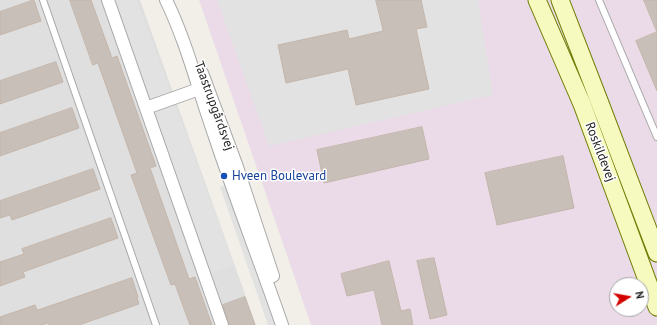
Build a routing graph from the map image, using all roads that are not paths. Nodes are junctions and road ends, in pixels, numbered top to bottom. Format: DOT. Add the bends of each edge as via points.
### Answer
graph roads {
  1 [pos="43,0"];
  2 [pos="108,0"];
  3 [pos="166,0"];
  4 [pos="176,0"];
  5 [pos="537,0"];
  6 [pos="560,0"];
  7 [pos="599,0"];
  8 [pos="199,89"];
  9 [pos="146,108"];
  10 [pos="657,137"];
  11 [pos="657,253"];
  12 [pos="657,307"];
  13 [pos="156,325"];
  14 [pos="222,325"];
  15 [pos="282,325"];
  16 [pos="290,325"];
  1 -- 13 [label="lane"];
  2 -- 9 [label="street"];
  3 -- 8 [label="street, Taastrupgårdsvej" via="191,61"];
  4 -- 16 [label="street, Taastrupgårdsvej" via="236,164"];
  5 -- 12 [label="main road, Roskildevej" via="582,104"];
  6 -- 11 [label="main road, Roskildevej"];
  7 -- 10 [label="lane"];
  8 -- 9 [label="street, Taastrupgårdsvej"];
  8 -- 15 [label="street, Taastrupgårdsvej" via="225,169"];
  9 -- 14 [label="street"];
}
